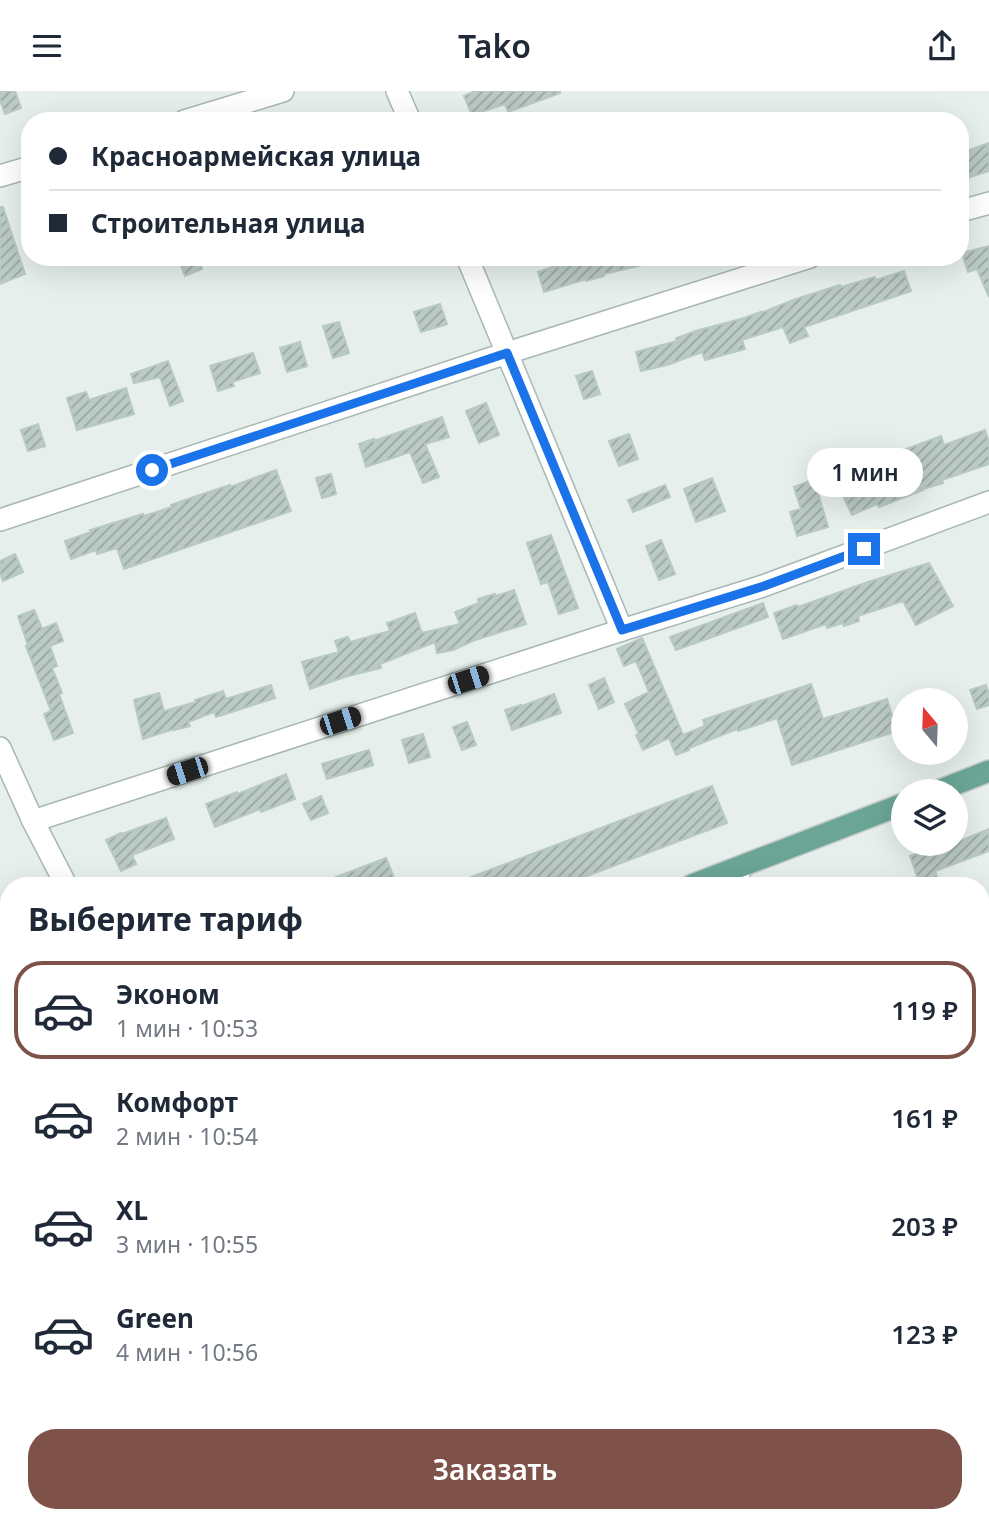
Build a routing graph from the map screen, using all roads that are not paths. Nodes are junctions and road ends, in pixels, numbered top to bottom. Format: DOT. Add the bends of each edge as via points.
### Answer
graph roads {
  1 [pos="283,91"];
  2 [pos="397,91"];
  3 [pos="214,112"];
  4 [pos="406,112"];
  5 [pos="21,170"];
  6 [pos="0,176"];
  7 [pos="989,203"];
  8 [pos="969,209"];
  9 [pos="471,266"];
  10 [pos="782,266"];
  11 [pos="507,353"];
  12 [pos="989,502"];
  13 [pos="0,520"];
  14 [pos="622,630"];
  15 [pos="0,748"];
  16 [pos="989,771"];
  17 [pos="968,779"];
  18 [pos="891,809"];
  19 [pos="33,821"];
  20 [pos="62,877"];
  21 [pos="738,877"];
  1 -- 3 [label="street"];
  2 -- 4 [label="street"];
  5 -- 6 [label="street"];
  7 -- 8 [label="street"];
  9 -- 11 [label="street"];
  10 -- 11 [label="street"];
  11 -- 13 [label="street"];
  11 -- 14 [label="street"];
  12 -- 14 [label="street" via="764,586"];
  14 -- 19 [label="street"];
  15 -- 19 [label="street"];
  16 -- 17 [label="main road"];
  18 -- 21 [label="main road"];
  19 -- 20 [label="street"];
}
